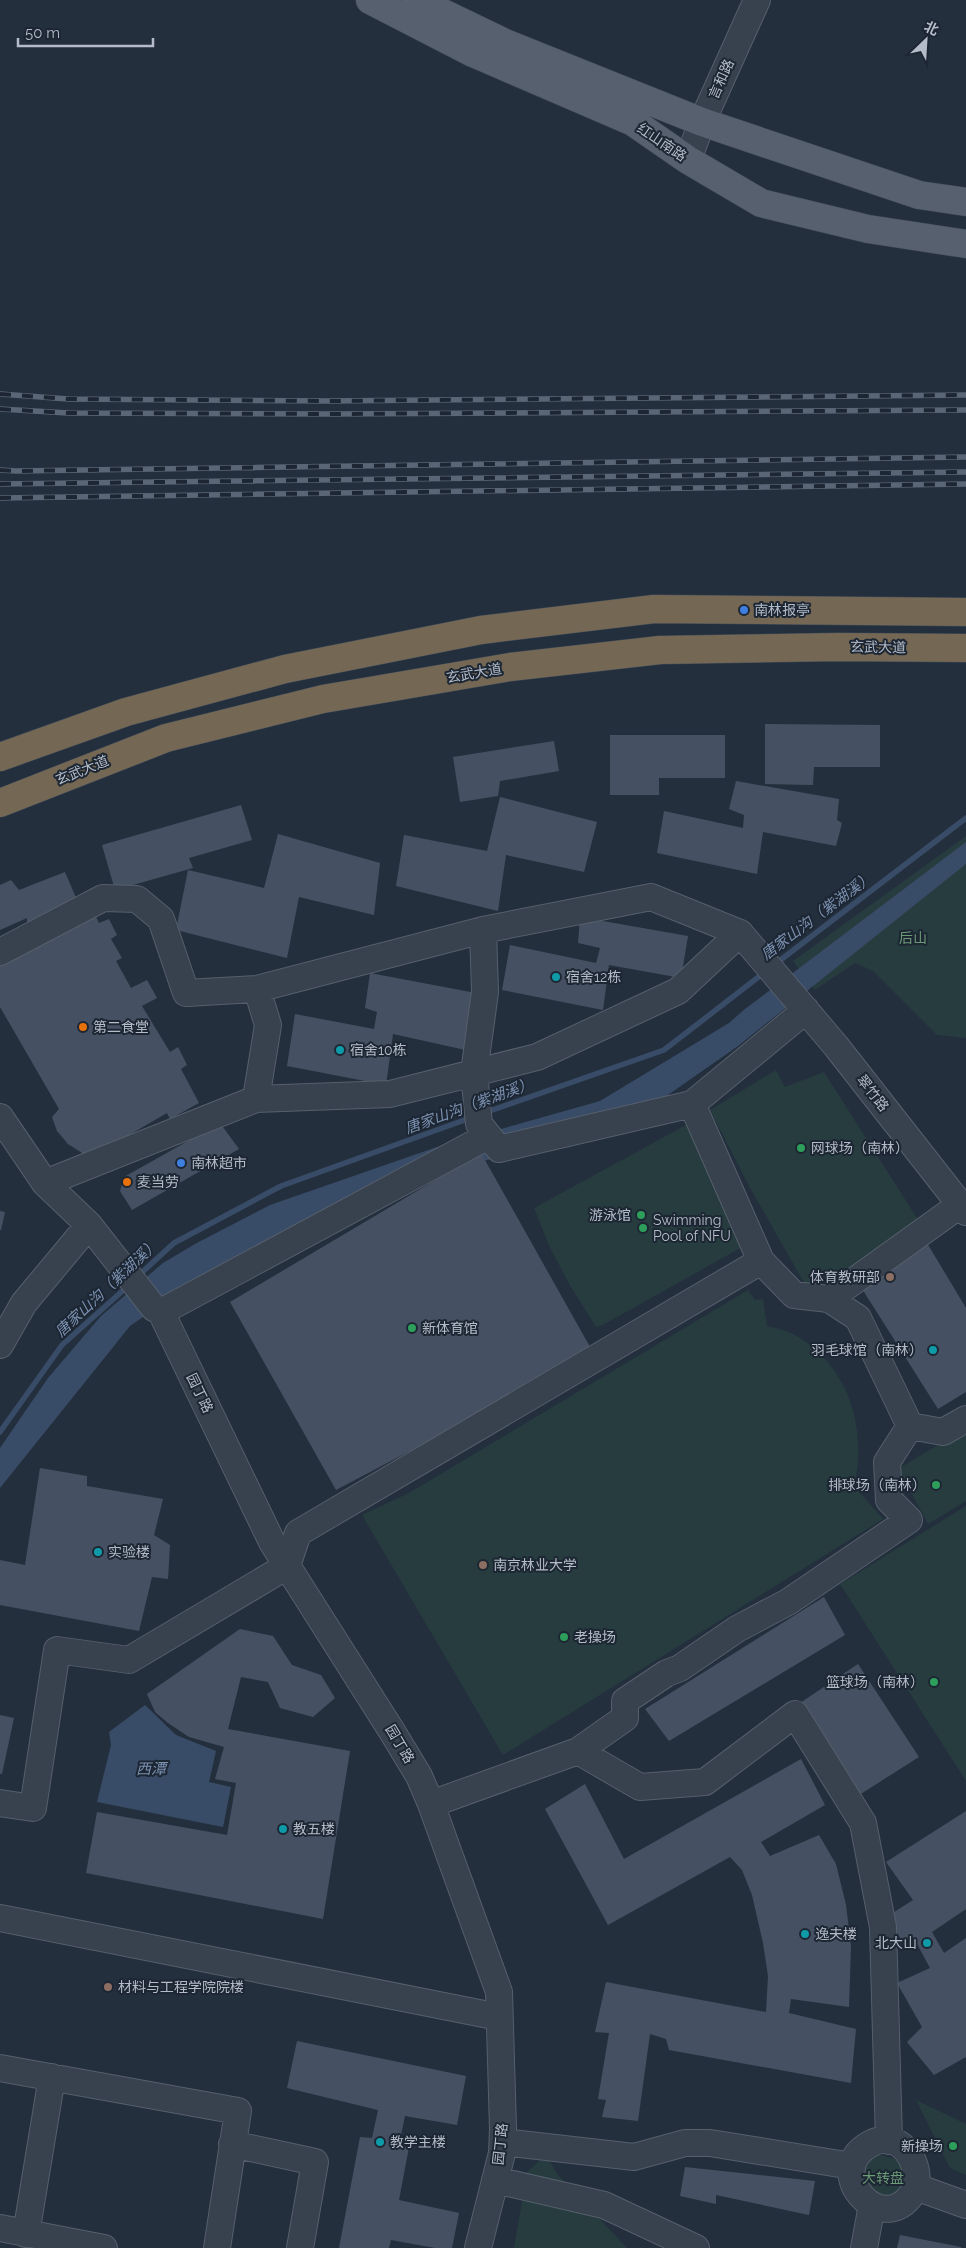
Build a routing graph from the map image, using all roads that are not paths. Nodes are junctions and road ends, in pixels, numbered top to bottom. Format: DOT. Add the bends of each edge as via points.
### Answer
graph roads {
  1 [pos="370,0"];
  2 [pos="416,0"];
  3 [pos="757,0"];
  4 [pos="702,122"];
  5 [pos="688,160"];
  6 [pos="966,202"];
  7 [pos="966,244"];
  8 [pos="966,612"];
  9 [pos="966,648"];
  10 [pos="0,757"];
  11 [pos="0,803"];
  12 [pos="483,930"];
  13 [pos="740,932"];
  14 [pos="0,952"];
  15 [pos="257,989"];
  16 [pos="806,1010"];
  17 [pos="474,1073"];
  18 [pos="256,1099"];
  19 [pos="692,1104"];
  20 [pos="0,1117"];
  21 [pos="481,1121"];
  22 [pos="45,1184"];
  23 [pos="964,1208"];
  24 [pos="89,1225"];
  25 [pos="761,1261"];
  26 [pos="829,1299"];
  27 [pos="161,1312"];
  28 [pos="0,1345"];
  29 [pos="966,1419"];
  30 [pos="910,1426"];
  31 [pos="287,1566"];
  32 [pos="578,1751"];
  33 [pos="0,1803"];
  34 [pos="431,1804"];
  35 [pos="0,1918"];
  36 [pos="499,2017"];
  37 [pos="0,2068"];
  38 [pos="52,2078"];
  39 [pos="889,2141"];
  40 [pos="503,2142"];
  41 [pos="232,2144"];
  42 [pos="852,2166"];
  43 [pos="495,2180"];
  44 [pos="916,2187"];
  45 [pos="872,2205"];
  46 [pos="966,2205"];
  47 [pos="0,2228"];
  48 [pos="26,2234"];
  49 [pos="104,2248"];
  50 [pos="217,2248"];
  51 [pos="300,2248"];
  52 [pos="478,2248"];
  53 [pos="696,2248"];
  54 [pos="864,2248"];
  1 -- 5 [label="main road, 红山南路" via="473,53 633,122"];
  2 -- 4 [label="main road, 红山南路" via="505,43"];
  3 -- 4 [label="street, 言和路"];
  4 -- 5 [label="street, 言和路"];
  4 -- 6 [label="main road, 红山南路" via="919,195"];
  5 -- 7 [label="main road, 红山南路" via="761,203 868,229"];
  8 -- 10 [label="highway" via="654,609 481,630 285,669 126,712"];
  9 -- 11 [label="highway, 玄武大道" via="660,650 510,667 323,699 166,738"];
  12 -- 13 [label="street" via="651,897"];
  12 -- 15 [label="street"];
  12 -- 17 [label="street" via="485,992"];
  13 -- 16 [label="street, 翠竹路"];
  13 -- 17 [label="street" via="678,991 537,1058"];
  14 -- 15 [label="street" via="103,898 137,899 161,919 186,993"];
  15 -- 18 [label="street" via="268,1025"];
  16 -- 19 [label="street"];
  16 -- 23 [label="street, 翠竹路"];
  17 -- 18 [label="street" via="390,1094"];
  17 -- 21 [label="street"];
  18 -- 22 [label="street"];
  19 -- 21 [label="street" via="499,1149"];
  19 -- 25 [label="street"];
  20 -- 22 [label="street, 园丁路"];
  21 -- 27 [label="street"];
  22 -- 24 [label="street, 园丁路"];
  23 -- 26 [label="street"];
  24 -- 27 [label="street, 园丁路" via="154,1308"];
  24 -- 28 [label="street" via="24,1303"];
  25 -- 26 [label="street" via="794,1295"];
  25 -- 31 [label="street" via="298,1533"];
  26 -- 30 [label="street" via="858,1318"];
  27 -- 31 [label="street, 园丁路" via="272,1542"];
  29 -- 30 [label="street" via="943,1432"];
  30 -- 32 [label="street" via="886,1462 889,1500 909,1520 788,1602 737,1629 625,1702 624,1718"];
  31 -- 33 [label="street" via="129,1660 57,1650 34,1808"];
  31 -- 34 [label="street, 园丁路" via="393,1733 419,1776"];
  32 -- 34 [label="street"];
  32 -- 39 [label="street" via="640,1788 705,1782 795,1714 863,1823 883,1927"];
  34 -- 36 [label="street, 园丁路" via="499,1992"];
  35 -- 36 [label="street"];
  36 -- 40 [label="street, 园丁路"];
  37 -- 38 [label="street"];
  38 -- 41 [label="street" via="238,2111"];
  38 -- 48 [label="street"];
  39 -- 42 [label="street" via="869,2144"];
  39 -- 44 [label="street" via="908,2150 918,2176"];
  40 -- 42 [label="street" via="634,2157 685,2143 710,2143"];
  40 -- 43 [label="street, 园丁路"];
  41 -- 50 [label="street"];
  41 -- 51 [label="street" via="315,2162"];
  42 -- 45 [label="street" via="857,2192"];
  43 -- 52 [label="street, 园丁路"];
  43 -- 53 [label="street" via="604,2205"];
  44 -- 45 [label="street" via="904,2204 893,2208"];
  44 -- 46 [label="street"];
  45 -- 54 [label="street"];
  47 -- 48 [label="street"];
  48 -- 49 [label="street"];
}
